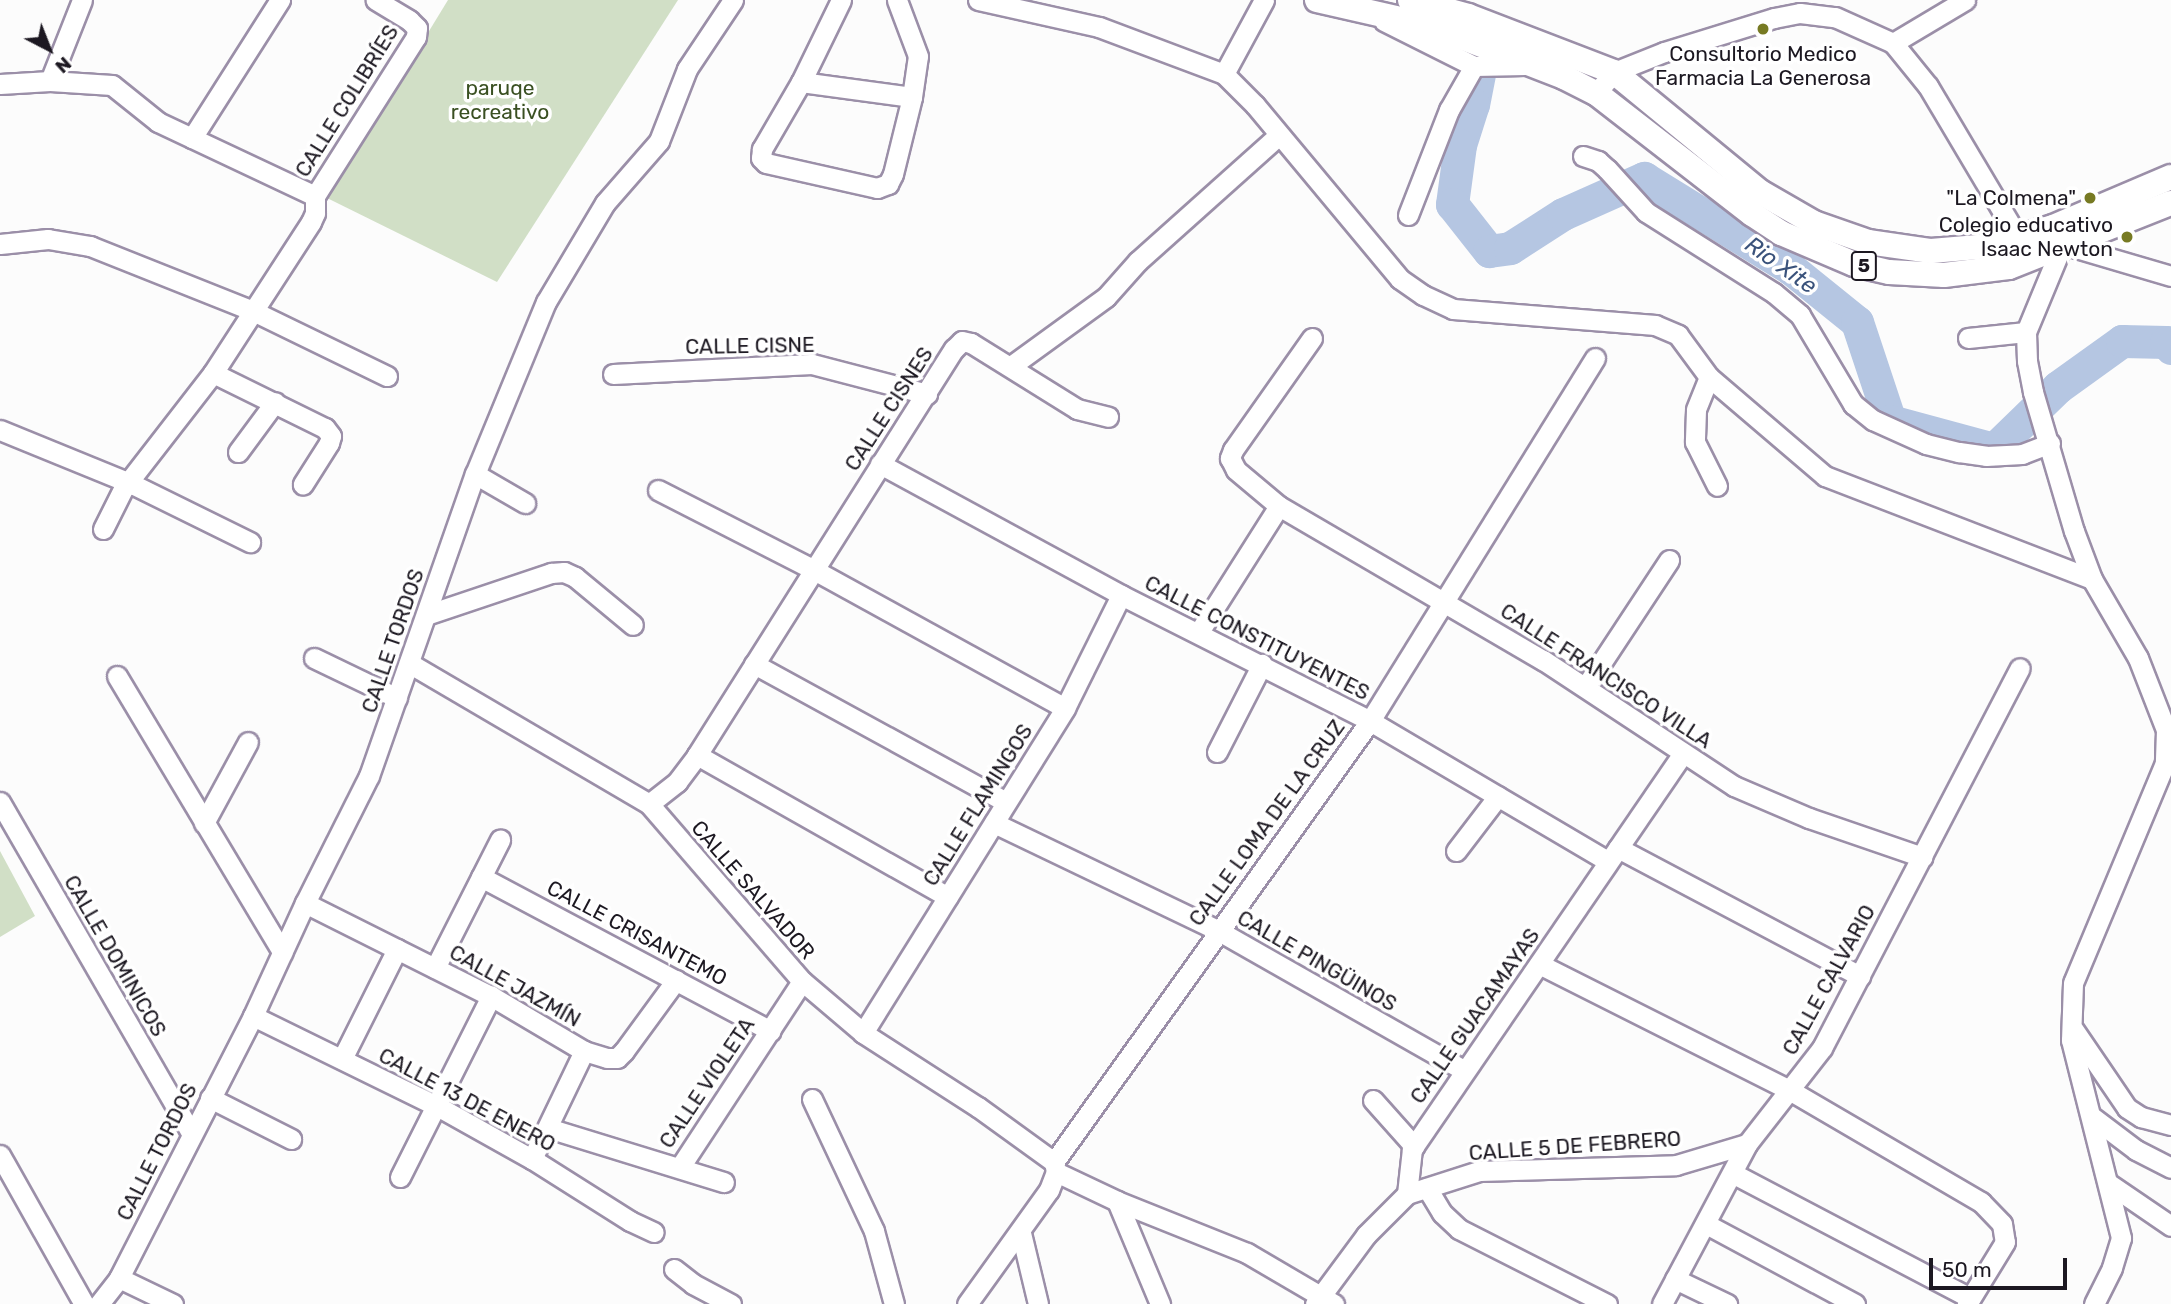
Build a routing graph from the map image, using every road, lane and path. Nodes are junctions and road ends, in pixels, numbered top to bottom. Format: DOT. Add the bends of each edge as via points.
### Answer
graph roads {
  1 [pos="82,0"];
  2 [pos="280,0"];
  3 [pos="376,0"];
  4 [pos="733,0"];
  5 [pos="841,0"];
  6 [pos="897,0"];
  7 [pos="978,0"];
  8 [pos="1264,0"];
  9 [pos="1317,0"];
  10 [pos="1410,0"];
  11 [pos="1965,0"];
  12 [pos="1365,10"];
  13 [pos="1893,43"];
  14 [pos="1535,65"];
  15 [pos="1474,66"];
  16 [pos="1614,72"];
  17 [pos="1224,74"];
  18 [pos="50,81"];
  19 [pos="801,82"];
  20 [pos="0,84"];
  21 [pos="1596,93"];
  22 [pos="912,97"];
  23 [pos="1278,136"];
  24 [pos="192,138"];
  25 [pos="1583,156"];
  26 [pos="2171,177"];
  27 [pos="315,197"];
  28 [pos="2171,203"];
  29 [pos="1408,215"];
  30 [pos="2019,239"];
  31 [pos="0,244"];
  32 [pos="2065,248"];
  33 [pos="2171,276"];
  34 [pos="253,312"];
  35 [pos="2026,332"];
  36 [pos="1312,338"];
  37 [pos="1968,338"];
  38 [pos="1595,358"];
  39 [pos="1011,366"];
  40 [pos="213,373"];
  41 [pos="613,374"];
  42 [pos="387,376"];
  43 [pos="1709,377"];
  44 [pos="927,394"];
  45 [pos="275,402"];
  46 [pos="1108,417"];
  47 [pos="0,430"];
  48 [pos="2048,436"];
  49 [pos="238,452"];
  50 [pos="880,464"];
  51 [pos="475,474"];
  52 [pos="130,483"];
  53 [pos="303,484"];
  54 [pos="1717,485"];
  55 [pos="659,490"];
  56 [pos="525,503"];
  57 [pos="1279,506"];
  58 [pos="103,529"];
  59 [pos="250,542"];
  60 [pos="1669,560"];
  61 [pos="814,570"];
  62 [pos="2092,579"];
  63 [pos="1121,595"];
  64 [pos="1444,601"];
  65 [pos="426,615"];
  66 [pos="633,625"];
  67 [pos="1199,632"];
  68 [pos="314,658"];
  69 [pos="409,663"];
  70 [pos="754,663"];
  71 [pos="1262,664"];
  72 [pos="2020,668"];
  73 [pos="117,676"];
  74 [pos="1586,686"];
  75 [pos="397,698"];
  76 [pos="1065,708"];
  77 [pos="1370,721"];
  78 [pos="248,742"];
  79 [pos="1217,752"];
  80 [pos="1683,753"];
  81 [pos="697,755"];
  82 [pos="1497,796"];
  83 [pos="0,802"];
  84 [pos="1006,802"];
  85 [pos="649,804"];
  86 [pos="204,823"];
  87 [pos="994,823"];
  88 [pos="500,840"];
  89 [pos="1456,851"];
  90 [pos="1613,854"];
  91 [pos="1922,857"];
  92 [pos="481,877"];
  93 [pos="947,897"];
  94 [pos="305,903"];
  95 [pos="1217,930"];
  96 [pos="397,949"];
  97 [pos="282,952"];
  98 [pos="1539,964"];
  99 [pos="435,968"];
  100 [pos="1860,976"];
  101 [pos="676,981"];
  102 [pos="802,981"];
  103 [pos="491,996"];
  104 [pos="253,1016"];
  105 [pos="2070,1023"];
  106 [pos="771,1031"];
  107 [pos="863,1033"];
  108 [pos="584,1051"];
  109 [pos="342,1059"];
  110 [pos="1463,1070"];
  111 [pos="1791,1091"];
  112 [pos="210,1098"];
  113 [pos="811,1099"];
  114 [pos="1373,1100"];
  115 [pos="437,1106"];
  116 [pos="2091,1116"];
  117 [pos="2171,1125"];
  118 [pos="548,1128"];
  119 [pos="191,1133"];
  120 [pos="291,1139"];
  121 [pos="1747,1144"];
  122 [pos="1414,1146"];
  123 [pos="0,1155"];
  124 [pos="532,1159"];
  125 [pos="680,1167"];
  126 [pos="1055,1167"];
  127 [pos="2171,1168"];
  128 [pos="1734,1174"];
  129 [pos="400,1177"];
  130 [pos="724,1182"];
  131 [pos="2108,1183"];
  132 [pos="1427,1188"];
  133 [pos="1407,1194"];
  134 [pos="1117,1201"];
  135 [pos="1706,1224"];
  136 [pos="2171,1226"];
  137 [pos="654,1233"];
  138 [pos="1021,1233"];
  139 [pos="674,1269"];
  140 [pos="119,1278"];
  141 [pos="1675,1279"];
  142 [pos="1323,1301"];
  143 [pos="1968,1301"];
  144 [pos="84,1304"];
  145 [pos="99,1304"];
  146 [pos="173,1304"];
  147 [pos="731,1304"];
  148 [pos="894,1304"];
  149 [pos="967,1304"];
  150 [pos="1038,1304"];
  151 [pos="1160,1304"];
  152 [pos="1607,1304"];
  153 [pos="1662,1304"];
  154 [pos="1727,1304"];
  155 [pos="1855,1304"];
  156 [pos="2094,1304"];
  1 -- 18 [label="street"];
  2 -- 24 [label="street"];
  3 -- 27 [label="street, CALLE COLIBRÍES" via="409,20 417,28 416,37"];
  4 -- 51 [label="street, CALLE TORDOS" via="687,69 659,141 605,203 546,302"];
  5 -- 19 [label="street"];
  6 -- 22 [label="street" via="918,56"];
  7 -- 17 [label="street" via="1099,27"];
  8 -- 17 [label="street"];
  9 -- 12 [label="main road, 5"];
  10 -- 16 [label="main road, 5" via="1468,16"];
  11 -- 13 [label="street"];
  12 -- 14 [label="main road, 5" via="1461,37"];
  12 -- 15 [label="street"];
  13 -- 16 [label="street" via="1835,17 1800,13 1664,52"];
  13 -- 30 [label="street" via="1928,86"];
  14 -- 15 [label="street"];
  14 -- 21 [label="main road, 5"];
  15 -- 29 [label="street" via="1449,110"];
  16 -- 21 [label="street"];
  16 -- 30 [label="main road, 5" via="1760,192 1814,223 1899,249 1966,250"];
  17 -- 23 [label="street"];
  18 -- 20 [label="street, CALLE COLIBRÍES"];
  18 -- 24 [label="street, CALLE COLIBRÍES" via="112,85 158,122"];
  19 -- 22 [label="street"];
  19 -- 22 [label="street" via="761,158 766,163 877,188 888,184"];
  21 -- 32 [label="main road, 5" via="1752,214 1811,248 1854,264 1918,275 1970,274 2009,267"];
  23 -- 39 [label="street" via="1138,261 1106,297"];
  23 -- 43 [label="street" via="1382,260 1423,295 1453,309 1655,325 1678,335"];
  24 -- 27 [label="street, CALLE COLIBRÍES"];
  25 -- 48 [label="street" via="1598,161 1659,222 1774,293 1800,315 1853,404 1873,421 1926,444 1986,456 2022,454"];
  26 -- 30 [label="main road, 5"];
  27 -- 34 [label="street" via="310,222"];
  28 -- 32 [label="main road, 5"];
  31 -- 34 [label="street" via="48,239 90,246"];
  32 -- 33 [label="street"];
  32 -- 35 [label="street"];
  34 -- 40 [label="street"];
  34 -- 42 [label="street"];
  35 -- 37 [label="street"];
  35 -- 48 [label="street" via="2027,361"];
  36 -- 57 [label="street, CALLE FRANCISCO VILLA" via="1230,458 1236,470"];
  38 -- 64 [label="street, CALLE LOMA DE LA CRUZ"];
  39 -- 44 [label="street, CALLE CISNES" via="962,341"];
  39 -- 46 [label="street" via="1077,409"];
  40 -- 45 [label="street"];
  40 -- 52 [label="street"];
  41 -- 44 [label="street, CALLE CISNE" via="812,364"];
  43 -- 54 [label="street" via="1696,410 1695,442"];
  43 -- 62 [label="street" via="1825,476"];
  44 -- 50 [label="street, CALLE CISNES"];
  45 -- 49 [label="street"];
  45 -- 53 [label="street" via="325,428 331,436"];
  47 -- 52 [label="street"];
  48 -- 62 [label="street"];
  50 -- 61 [label="street, CALLE CISNES"];
  50 -- 63 [label="street, CALLE CONSTITUYENTES"];
  51 -- 56 [label="street"];
  51 -- 65 [label="street, CALLE TORDOS"];
  52 -- 58 [label="street"];
  52 -- 59 [label="street"];
  55 -- 61 [label="street"];
  57 -- 64 [label="street, CALLE FRANCISCO VILLA"];
  57 -- 67 [label="street"];
  60 -- 74 [label="street"];
  61 -- 70 [label="street, CALLE CISNES"];
  61 -- 76 [label="street"];
  62 -- 105 [label="street" via="2137,657 2157,704 2166,730 2165,763 2080,963 2073,983"];
  63 -- 67 [label="street, CALLE CONSTITUYENTES"];
  63 -- 76 [label="street, CALLE FLAMINGOS"];
  64 -- 74 [label="street, CALLE FRANCISCO VILLA"];
  64 -- 77 [label="street, CALLE LOMA DE LA CRUZ"];
  65 -- 66 [label="street" via="564,572"];
  65 -- 69 [label="street, CALLE TORDOS"];
  67 -- 71 [label="street, CALLE CONSTITUYENTES"];
  68 -- 75 [label="street"];
  69 -- 75 [label="street, CALLE TORDOS"];
  69 -- 85 [label="street, CALLE SALVADOR"];
  70 -- 81 [label="street, CALLE CISNES"];
  70 -- 84 [label="street"];
  71 -- 77 [label="street, CALLE CONSTITUYENTES"];
  71 -- 79 [label="street"];
  72 -- 91 [label="street, CALLE CALVARIO"];
  73 -- 86 [label="street"];
  74 -- 80 [label="street, CALLE FRANCISCO VILLA"];
  75 -- 94 [label="street, CALLE TORDOS" via="369,776"];
  76 -- 84 [label="street, CALLE FLAMINGOS"];
  77 -- 82 [label="street, CALLE CONSTITUYENTES"];
  77 -- 95 [label="street, CALLE LOMA DE LA CRUZ"];
  78 -- 86 [label="street"];
  80 -- 90 [label="street, CALLE GUACAMAYAS"];
  80 -- 91 [label="street, CALLE FRANCISCO VILLA" via="1734,786"];
  81 -- 85 [label="street, CALLE CISNES" via="677,782"];
  81 -- 93 [label="street"];
  82 -- 89 [label="street"];
  82 -- 90 [label="street, CALLE CONSTITUYENTES"];
  83 -- 119 [label="street, CALLE DOMINICOS"];
  84 -- 87 [label="street, CALLE FLAMINGOS"];
  85 -- 102 [label="street, CALLE SALVADOR"];
  86 -- 97 [label="street"];
  87 -- 93 [label="street, CALLE FLAMINGOS"];
  87 -- 95 [label="street, CALLE PINGÜINOS"];
  88 -- 92 [label="street"];
  90 -- 98 [label="street, CALLE GUACAMAYAS"];
  90 -- 100 [label="street, CALLE CONSTITUYENTES"];
  91 -- 100 [label="street, CALLE CALVARIO"];
  92 -- 99 [label="street"];
  92 -- 101 [label="street, CALLE CRISANTEMO"];
  93 -- 107 [label="street, CALLE FLAMINGOS"];
  94 -- 96 [label="street, CALLE JAZMÍN"];
  94 -- 97 [label="street, CALLE TORDOS"];
  95 -- 110 [label="street, CALLE PINGÜINOS"];
  95 -- 126 [label="street, CALLE LOMA DE LA CRUZ"];
  96 -- 99 [label="street, CALLE JAZMÍN"];
  96 -- 109 [label="street"];
  97 -- 104 [label="street, CALLE TORDOS"];
  98 -- 110 [label="street, CALLE GUACAMAYAS"];
  98 -- 111 [label="street"];
  99 -- 103 [label="street, CALLE JAZMÍN"];
  100 -- 111 [label="street, CALLE CALVARIO" via="1822,1048"];
  101 -- 106 [label="street, CALLE CRISANTEMO"];
  101 -- 108 [label="street, CALLE JAZMÍN" via="617,1058"];
  102 -- 106 [label="street, CALLE VIOLETA"];
  102 -- 107 [label="street, CALLE SALVADOR"];
  103 -- 108 [label="street, CALLE JAZMÍN"];
  103 -- 115 [label="street"];
  104 -- 109 [label="street, CALLE 13 DE ENERO"];
  104 -- 112 [label="street, CALLE TORDOS"];
  105 -- 116 [label="street"];
  105 -- 117 [label="street" via="2127,1108"];
  106 -- 125 [label="street, CALLE VIOLETA"];
  107 -- 126 [label="street, CALLE SALVADOR" via="978,1108"];
  108 -- 118 [label="street"];
  109 -- 115 [label="street, CALLE 13 DE ENERO"];
  110 -- 122 [label="street, CALLE GUACAMAYAS"];
  111 -- 121 [label="street, CALLE CALVARIO"];
  111 -- 143 [label="street" via="1981,1202 2002,1224 2005,1242"];
  112 -- 119 [label="street, CALLE TORDOS"];
  112 -- 120 [label="street"];
  113 -- 148 [label="street" via="874,1231"];
  114 -- 122 [label="street"];
  115 -- 124 [label="street, CALLE 13 DE ENERO"];
  115 -- 129 [label="street"];
  116 -- 127 [label="street" via="2136,1150"];
  116 -- 131 [label="street"];
  118 -- 124 [label="street"];
  118 -- 125 [label="street, CALLE VIOLETA"];
  119 -- 140 [label="street, CALLE TORDOS"];
  121 -- 128 [label="street, CALLE CALVARIO"];
  121 -- 132 [label="street, CALLE 5 DE FEBRERO" via="1676,1165 1479,1171"];
  122 -- 133 [label="street, CALLE GUACAMAYAS"];
  123 -- 144 [label="street"];
  124 -- 137 [label="street, CALLE 13 DE ENERO"];
  125 -- 130 [label="street"];
  126 -- 134 [label="street, CALLE SALVADOR"];
  126 -- 138 [label="street, CALLE LOMA DE LA CRUZ" via="1049,1190"];
  128 -- 135 [label="street, CALLE CALVARIO"];
  128 -- 143 [label="street"];
  131 -- 136 [label="street"];
  131 -- 156 [label="street" via="2121,1238"];
  132 -- 133 [label="street, CALLE 5 DE FEBRERO"];
  132 -- 152 [label="street" via="1442,1213 1460,1229"];
  133 -- 142 [label="street" via="1366,1235"];
  134 -- 142 [label="street, CALLE SALVADOR" via="1237,1248"];
  134 -- 151 [label="street"];
  135 -- 141 [label="street, CALLE CALVARIO"];
  135 -- 155 [label="street"];
  138 -- 149 [label="street, CALLE LOMA DE LA CRUZ"];
  138 -- 150 [label="street"];
  139 -- 147 [label="street"];
  140 -- 145 [label="street, CALLE TORDOS"];
  140 -- 146 [label="street"];
  141 -- 153 [label="street, CALLE CALVARIO"];
  141 -- 154 [label="street"];
}
